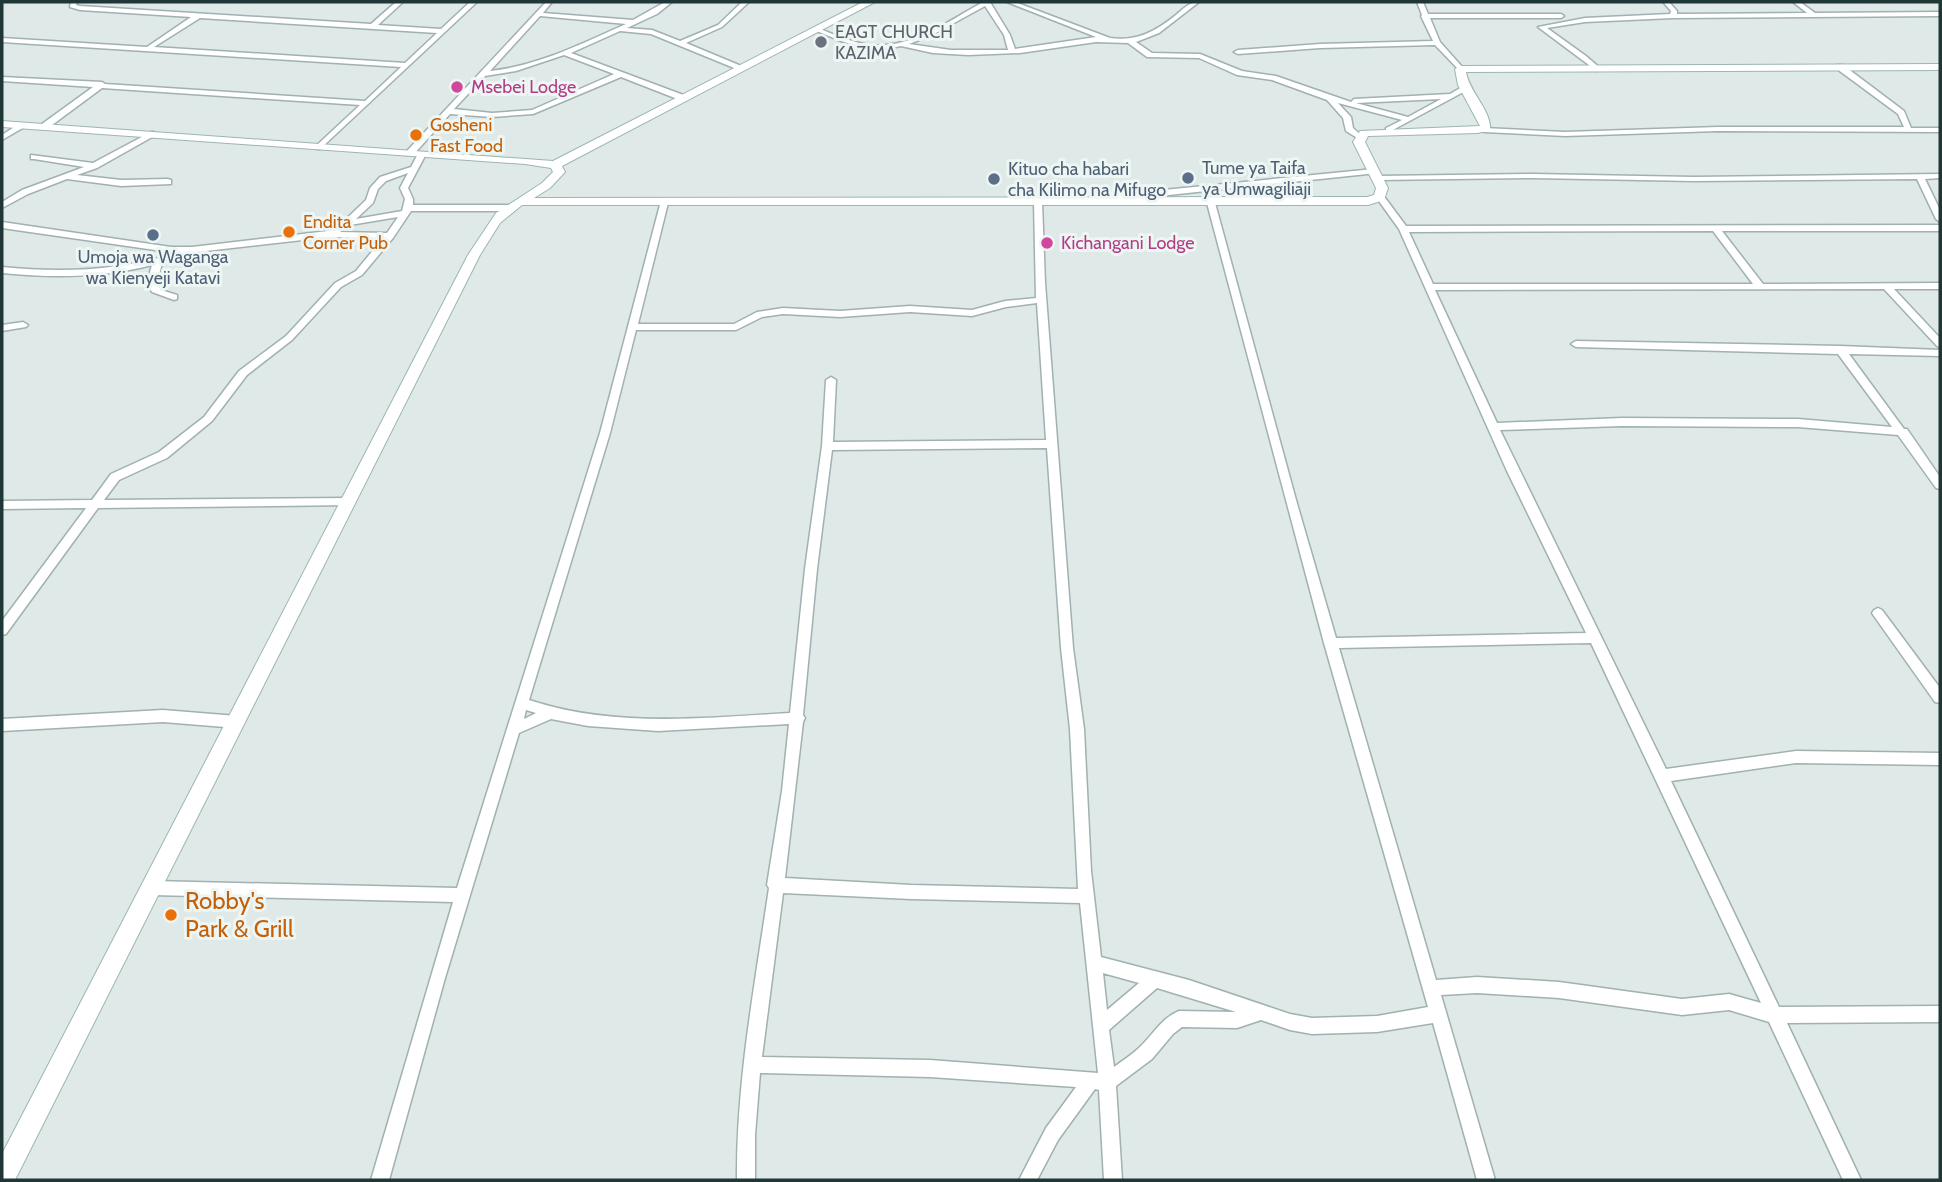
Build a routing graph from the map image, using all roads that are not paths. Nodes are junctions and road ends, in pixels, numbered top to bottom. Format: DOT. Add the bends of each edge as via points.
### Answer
graph roads {
  1 [pos="74,2"];
  2 [pos="153,2"];
  3 [pos="400,2"];
  4 [pos="474,2"];
  5 [pos="549,2"];
  6 [pos="669,2"];
  7 [pos="746,2"];
  8 [pos="870,2"];
  9 [pos="986,2"];
  10 [pos="1010,2"];
  11 [pos="1196,2"];
  12 [pos="1420,2"];
  13 [pos="1666,2"];
  14 [pos="1796,2"];
  15 [pos="136,11"];
  16 [pos="536,14"];
  17 [pos="1940,14"];
  18 [pos="199,15"];
  19 [pos="1424,16"];
  20 [pos="1528,16"];
  21 [pos="1673,16"];
  22 [pos="1816,16"];
  23 [pos="1617,18"];
  24 [pos="636,22"];
  25 [pos="373,26"];
  26 [pos="1541,27"];
  27 [pos="815,29"];
  28 [pos="616,30"];
  29 [pos="643,30"];
  30 [pos="442,31"];
  31 [pos="1105,39"];
  32 [pos="2,40"];
  33 [pos="1131,42"];
  34 [pos="681,43"];
  35 [pos="1437,43"];
  36 [pos="901,44"];
  37 [pos="579,47"];
  38 [pos="145,48"];
  39 [pos="1013,51"];
  40 [pos="1238,52"];
  41 [pos="565,53"];
  42 [pos="575,57"];
  43 [pos="405,65"];
  44 [pos="1840,67"];
  45 [pos="1940,67"];
  46 [pos="742,68"];
  47 [pos="1460,69"];
  48 [pos="1597,69"];
  49 [pos="481,74"];
  50 [pos="619,75"];
  51 [pos="2,79"];
  52 [pos="102,84"];
  53 [pos="1465,89"];
  54 [pos="1450,96"];
  55 [pos="683,98"];
  56 [pos="1331,99"];
  57 [pos="1340,102"];
  58 [pos="366,103"];
  59 [pos="447,111"];
  60 [pos="1408,119"];
  61 [pos="2,124"];
  62 [pos="22,126"];
  63 [pos="45,126"];
  64 [pos="1389,130"];
  65 [pos="1484,130"];
  66 [pos="1940,130"];
  67 [pos="1909,131"];
  68 [pos="150,134"];
  69 [pos="1359,137"];
  70 [pos="2,138"];
  71 [pos="320,146"];
  72 [pos="34,158"];
  73 [pos="415,159"];
  74 [pos="555,165"];
  75 [pos="94,166"];
  76 [pos="1376,174"];
  77 [pos="1920,176"];
  78 [pos="1940,176"];
  79 [pos="69,177"];
  80 [pos="168,182"];
  81 [pos="1380,197"];
  82 [pos="1038,202"];
  83 [pos="664,203"];
  84 [pos="1071,203"];
  85 [pos="1211,203"];
  86 [pos="2,205"];
  87 [pos="516,205"];
  88 [pos="406,210"];
  89 [pos="1940,219"];
  90 [pos="347,223"];
  91 [pos="2,225"];
  92 [pos="1940,228"];
  93 [pos="1403,229"];
  94 [pos="1717,230"];
  95 [pos="329,234"];
  96 [pos="390,236"];
  97 [pos="192,250"];
  98 [pos="158,262"];
  99 [pos="2,270"];
  100 [pos="1760,286"];
  101 [pos="1886,286"];
  102 [pos="1940,286"];
  103 [pos="1430,287"];
  104 [pos="174,297"];
  105 [pos="1041,300"];
  106 [pos="23,325"];
  107 [pos="631,327"];
  108 [pos="2,328"];
  109 [pos="1576,344"];
  110 [pos="1940,344"];
  111 [pos="1840,349"];
  112 [pos="1940,353"];
  113 [pos="831,380"];
  114 [pos="1493,427"];
  115 [pos="1903,432"];
  116 [pos="1052,444"];
  117 [pos="827,446"];
  118 [pos="1940,485"];
  119 [pos="349,502"];
  120 [pos="93,503"];
  121 [pos="2,505"];
  122 [pos="1878,613"];
  123 [pos="2,630"];
  124 [pos="1594,638"];
  125 [pos="1330,643"];
  126 [pos="1940,698"];
  127 [pos="522,703"];
  128 [pos="548,714"];
  129 [pos="797,718"];
  130 [pos="237,722"];
  131 [pos="2,725"];
  132 [pos="513,730"];
  133 [pos="1940,759"];
  134 [pos="1662,776"];
  135 [pos="775,885"];
  136 [pos="152,888"];
  137 [pos="463,895"];
  138 [pos="1086,896"];
  139 [pos="1093,963"];
  140 [pos="1154,979"];
  141 [pos="1430,988"];
  142 [pos="1261,1012"];
  143 [pos="1437,1014"];
  144 [pos="1773,1014"];
  145 [pos="1940,1014"];
  146 [pos="1100,1027"];
  147 [pos="753,1065"];
  148 [pos="1099,1081"];
  149 [pos="2,1180"];
  150 [pos="380,1180"];
  151 [pos="746,1180"];
  152 [pos="1028,1180"];
  153 [pos="1113,1180"];
  154 [pos="1486,1180"];
  155 [pos="1852,1180"];
  1 -- 15 [label="street" via="76,7"];
  2 -- 15 [label="street"];
  3 -- 25 [label="street"];
  4 -- 30 [label="street"];
  5 -- 16 [label="street"];
  6 -- 24 [label="street"];
  7 -- 34 [label="street" via="720,26"];
  8 -- 27 [label="street"];
  9 -- 36 [label="street"];
  9 -- 39 [label="street"];
  10 -- 31 [label="street"];
  11 -- 33 [label="street" via="1148,37"];
  12 -- 19 [label="street"];
  13 -- 21 [label="street"];
  14 -- 22 [label="street"];
  15 -- 18 [label="street"];
  16 -- 24 [label="street"];
  16 -- 49 [label="street"];
  17 -- 22 [label="street"];
  18 -- 25 [label="street"];
  18 -- 38 [label="street"];
  19 -- 20 [label="street"];
  19 -- 35 [label="street"];
  20 -- 23 [label="street"];
  20 -- 26 [label="street"];
  21 -- 22 [label="street"];
  21 -- 23 [label="street"];
  23 -- 26 [label="street"];
  24 -- 28 [label="street"];
  24 -- 29 [label="street"];
  25 -- 30 [label="street"];
  26 -- 48 [label="street"];
  27 -- 36 [label="street" via="874,47"];
  27 -- 46 [label="street"];
  28 -- 29 [label="street"];
  28 -- 37 [label="street"];
  29 -- 34 [label="street"];
  30 -- 43 [label="street"];
  31 -- 33 [label="street"];
  31 -- 39 [label="street"];
  32 -- 38 [label="street"];
  33 -- 56 [label="street" via="1150,55 1200,56 1240,73 1280,80"];
  34 -- 46 [label="street"];
  35 -- 40 [label="street"];
  35 -- 47 [label="street"];
  36 -- 39 [label="street" via="945,51"];
  37 -- 41 [label="street"];
  37 -- 42 [label="street"];
  38 -- 43 [label="street"];
  41 -- 42 [label="street"];
  41 -- 49 [label="street" via="523,69"];
  42 -- 50 [label="street"];
  43 -- 58 [label="street"];
  44 -- 45 [label="street"];
  44 -- 48 [label="street"];
  44 -- 67 [label="street" via="1901,113"];
  46 -- 55 [label="street"];
  47 -- 48 [label="street"];
  47 -- 53 [label="street"];
  49 -- 59 [label="street"];
  50 -- 55 [label="street"];
  50 -- 59 [label="street" via="533,112"];
  51 -- 52 [label="street"];
  52 -- 58 [label="street"];
  52 -- 63 [label="street"];
  53 -- 54 [label="street"];
  53 -- 65 [label="street" via="1484,119"];
  54 -- 57 [label="street"];
  54 -- 60 [label="street"];
  55 -- 74 [label="street"];
  56 -- 57 [label="street"];
  56 -- 69 [label="street"];
  57 -- 60 [label="street"];
  58 -- 71 [label="street"];
  59 -- 73 [label="street"];
  60 -- 64 [label="street"];
  61 -- 62 [label="street"];
  62 -- 63 [label="street"];
  62 -- 70 [label="street"];
  63 -- 68 [label="street"];
  64 -- 65 [label="street"];
  64 -- 69 [label="street"];
  65 -- 67 [label="street" via="1556,134 1718,129"];
  66 -- 67 [label="street"];
  68 -- 71 [label="street"];
  68 -- 75 [label="street"];
  69 -- 76 [label="street"];
  71 -- 73 [label="street"];
  72 -- 75 [label="street"];
  73 -- 74 [label="street"];
  73 -- 88 [label="street" via="404,188 409,199"];
  73 -- 90 [label="street" via="383,179 370,201"];
  74 -- 87 [label="street" via="559,172 554,179"];
  75 -- 79 [label="street"];
  76 -- 77 [label="street" via="1694,180"];
  76 -- 81 [label="street" via="1382,188"];
  76 -- 84 [label="street"];
  77 -- 78 [label="street"];
  77 -- 89 [label="street"];
  79 -- 80 [label="street"];
  79 -- 86 [label="street"];
  81 -- 85 [label="street" via="1368,201"];
  81 -- 93 [label="street"];
  82 -- 83 [label="street"];
  82 -- 84 [label="street"];
  82 -- 105 [label="street"];
  83 -- 87 [label="street"];
  83 -- 107 [label="street"];
  84 -- 85 [label="street"];
  85 -- 125 [label="street"];
  87 -- 88 [label="street"];
  87 -- 119 [label="street" via="491,225 474,255"];
  88 -- 90 [label="street"];
  88 -- 96 [label="street"];
  90 -- 95 [label="street"];
  91 -- 97 [label="street"];
  92 -- 94 [label="street"];
  93 -- 94 [label="street"];
  93 -- 103 [label="street"];
  94 -- 100 [label="street"];
  95 -- 96 [label="street"];
  95 -- 97 [label="street"];
  96 -- 120 [label="street" via="359,273 338,285 289,338 243,373 208,419 163,455 115,477"];
  97 -- 98 [label="street"];
  98 -- 99 [label="street" via="128,271 83,274"];
  98 -- 104 [label="street" via="152,283 158,292"];
  100 -- 101 [label="street"];
  100 -- 103 [label="street"];
  101 -- 102 [label="street"];
  101 -- 110 [label="street"];
  103 -- 114 [label="street"];
  105 -- 107 [label="street" via="972,313 774,311 736,327"];
  105 -- 116 [label="street"];
  106 -- 108 [label="street"];
  107 -- 127 [label="street" via="605,433"];
  109 -- 111 [label="street"];
  111 -- 112 [label="street"];
  111 -- 115 [label="street"];
  113 -- 117 [label="street"];
  114 -- 115 [label="street" via="1784,423"];
  114 -- 124 [label="street"];
  115 -- 118 [label="street"];
  116 -- 117 [label="street"];
  116 -- 138 [label="street" via="1077,729"];
  117 -- 129 [label="street"];
  119 -- 120 [label="street"];
  119 -- 130 [label="street"];
  120 -- 121 [label="street"];
  120 -- 123 [label="street"];
  122 -- 126 [label="street"];
  124 -- 125 [label="street"];
  124 -- 134 [label="street"];
  125 -- 141 [label="street"];
  127 -- 128 [label="street"];
  127 -- 132 [label="street"];
  128 -- 129 [label="street" via="641,724"];
  128 -- 132 [label="street"];
  129 -- 135 [label="street"];
  130 -- 131 [label="street" via="163,716"];
  130 -- 136 [label="street"];
  132 -- 137 [label="street"];
  133 -- 134 [label="street" via="1796,757"];
  134 -- 144 [label="street"];
  135 -- 138 [label="street"];
  135 -- 147 [label="street"];
  136 -- 137 [label="street"];
  136 -- 149 [label="street"];
  137 -- 150 [label="street"];
  138 -- 139 [label="street"];
  139 -- 140 [label="street"];
  139 -- 146 [label="street"];
  140 -- 142 [label="street"];
  140 -- 146 [label="street"];
  141 -- 143 [label="street"];
  141 -- 144 [label="street" via="1477,985 1559,990 1682,1007 1729,1002"];
  142 -- 143 [label="street" via="1312,1026 1377,1024"];
  142 -- 148 [label="street" via="1237,1020 1179,1019 1146,1053"];
  143 -- 154 [label="street"];
  144 -- 145 [label="street"];
  144 -- 155 [label="street"];
  146 -- 148 [label="street"];
  147 -- 148 [label="street" via="971,1069"];
  147 -- 151 [label="street"];
  148 -- 152 [label="street" via="1052,1134"];
  148 -- 153 [label="street"];
}
